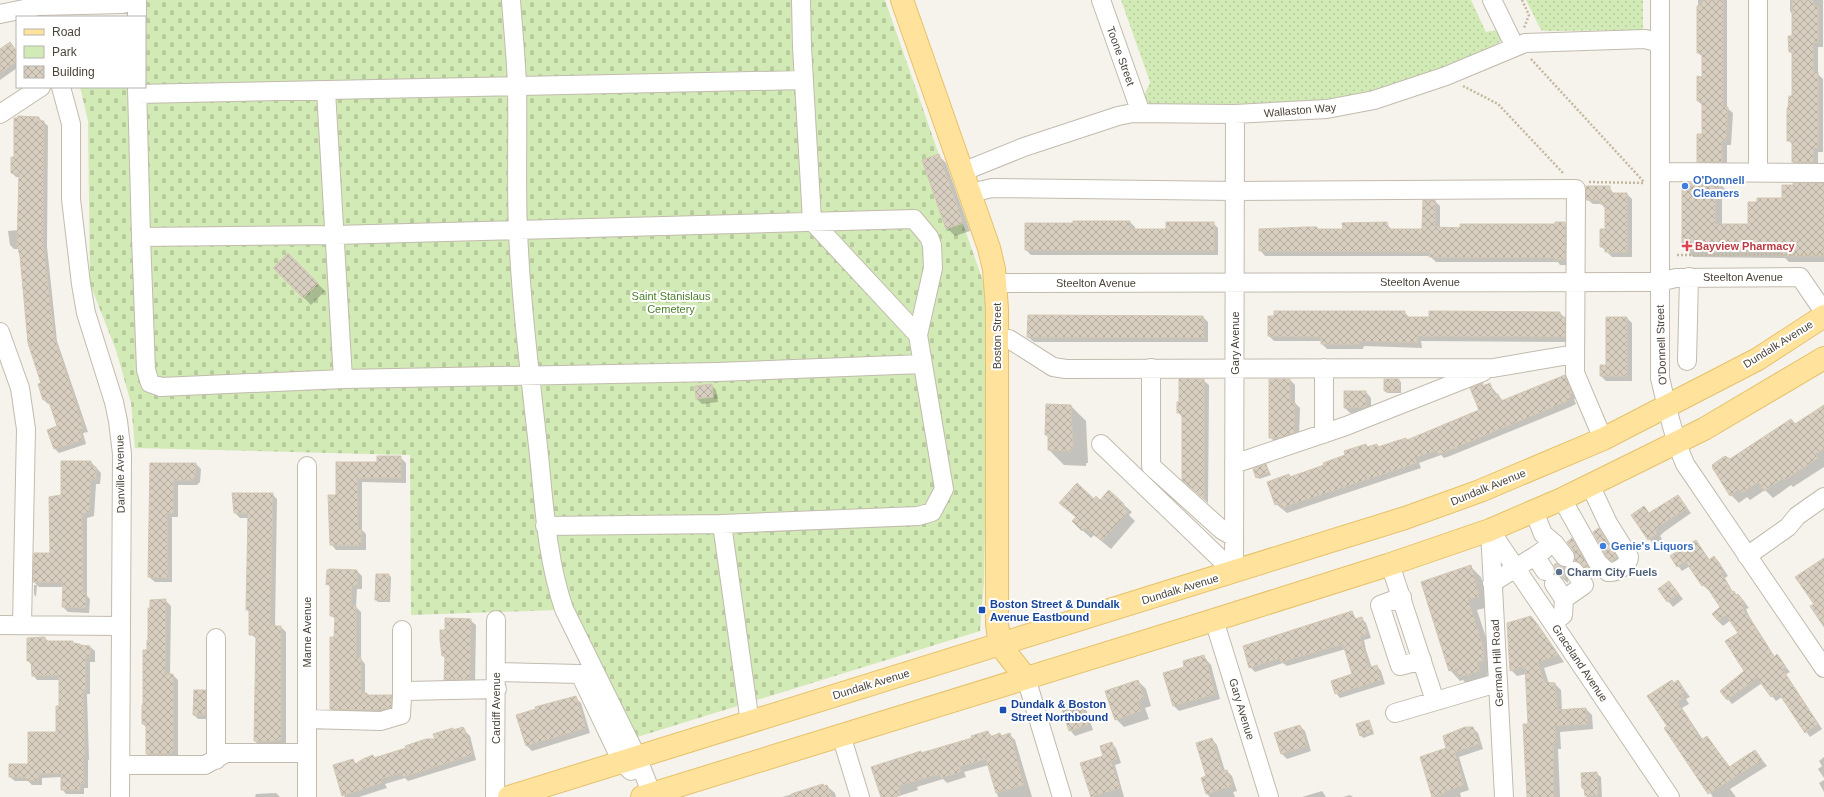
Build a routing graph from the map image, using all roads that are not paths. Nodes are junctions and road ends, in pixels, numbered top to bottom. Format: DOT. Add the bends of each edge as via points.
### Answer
graph roads {
  1 [pos="124,0"];
  2 [pos="137,0"];
  3 [pos="511,0"];
  4 [pos="801,0"];
  5 [pos="902,0"];
  6 [pos="1101,0"];
  7 [pos="1492,0"];
  8 [pos="1660,0"];
  9 [pos="1758,0"];
  10 [pos="39,8"];
  11 [pos="914,13"];
  12 [pos="0,14"];
  13 [pos="137,16"];
  14 [pos="1660,44"];
  15 [pos="1517,46"];
  16 [pos="804,80"];
  17 [pos="517,86"];
  18 [pos="40,88"];
  19 [pos="61,88"];
  20 [pos="137,90"];
  21 [pos="326,90"];
  22 [pos="1141,113"];
  23 [pos="0,114"];
  24 [pos="1235,114"];
  25 [pos="967,171"];
  26 [pos="1660,172"];
  27 [pos="1758,172"];
  28 [pos="1824,173"];
  29 [pos="979,191"];
  30 [pos="1236,191"];
  31 [pos="812,221"];
  32 [pos="518,231"];
  33 [pos="335,235"];
  34 [pos="140,237"];
  35 [pos="1689,277"];
  36 [pos="1576,282"];
  37 [pos="1660,282"];
  38 [pos="1001,283"];
  39 [pos="1235,283"];
  40 [pos="1824,314"];
  41 [pos="0,332"];
  42 [pos="1824,332"];
  43 [pos="918,335"];
  44 [pos="1009,339"];
  45 [pos="1575,354"];
  46 [pos="1824,358"];
  47 [pos="1758,359"];
  48 [pos="1687,361"];
  49 [pos="923,364"];
  50 [pos="1150,368"];
  51 [pos="1324,368"];
  52 [pos="1493,368"];
  53 [pos="1235,369"];
  54 [pos="529,377"];
  55 [pos="343,379"];
  56 [pos="1666,406"];
  57 [pos="1324,434"];
  58 [pos="1603,439"];
  59 [pos="1676,443"];
  60 [pos="1101,444"];
  61 [pos="1234,464"];
  62 [pos="307,466"];
  63 [pos="1590,485"];
  64 [pos="1824,497"];
  65 [pos="1562,499"];
  66 [pos="1534,512"];
  67 [pos="722,524"];
  68 [pos="545,526"];
  69 [pos="1490,530"];
  70 [pos="1234,537"];
  71 [pos="1747,556"];
  72 [pos="1390,564"];
  73 [pos="1555,564"];
  74 [pos="1517,568"];
  75 [pos="1234,572"];
  76 [pos="1492,583"];
  77 [pos="1570,595"];
  78 [pos="496,620"];
  79 [pos="1214,620"];
  80 [pos="1553,623"];
  81 [pos="0,625"];
  82 [pos="22,625"];
  83 [pos="121,626"];
  84 [pos="402,630"];
  85 [pos="216,638"];
  86 [pos="1008,643"];
  87 [pos="1824,668"];
  88 [pos="1026,678"];
  89 [pos="496,680"];
  90 [pos="1497,683"];
  91 [pos="402,696"];
  92 [pos="1435,701"];
  93 [pos="1395,713"];
  94 [pos="307,719"];
  95 [pos="750,723"];
  96 [pos="841,735"];
  97 [pos="307,752"];
  98 [pos="216,760"];
  99 [pos="629,760"];
  100 [pos="120,765"];
  101 [pos="649,796"];
  102 [pos="120,797"];
  103 [pos="307,797"];
  104 [pos="495,797"];
  105 [pos="509,797"];
  106 [pos="860,797"];
  107 [pos="1062,797"];
  108 [pos="1269,797"];
  109 [pos="1504,797"];
  110 [pos="1670,797"];
  1 -- 10 [label="street" via="124,4"];
  2 -- 13 [label="street"];
  3 -- 17 [label="street"];
  4 -- 16 [label="street"];
  5 -- 11 [label="main road, Boston Street"];
  6 -- 22 [label="street, Toone Street"];
  7 -- 15 [label="street"];
  8 -- 14 [label="street, O'Donnell Street"];
  9 -- 27 [label="street"];
  10 -- 12 [label="street"];
  11 -- 25 [label="main road, Boston Street"];
  14 -- 15 [label="street, Wallaston Way" via="1645,39 1524,43"];
  14 -- 26 [label="street, O'Donnell Street"];
  15 -- 24 [label="street, Wallaston Way" via="1451,74 1374,100 1326,109"];
  16 -- 17 [label="street"];
  16 -- 31 [label="street"];
  17 -- 21 [label="street"];
  17 -- 32 [label="street"];
  18 -- 23 [label="street"];
  19 -- 83 [label="street, Danville Avenue" via="71,124 71,199 80,284 118,421 122,454"];
  20 -- 21 [label="street"];
  20 -- 34 [label="street"];
  21 -- 33 [label="street"];
  22 -- 24 [label="street, Wallaston Way"];
  22 -- 25 [label="street, Wallaston Way" via="1118,116 1031,144"];
  24 -- 30 [label="street, Gary Avenue"];
  25 -- 29 [label="main road, Boston Street"];
  25 -- 38 [label="main road, Boston Street"];
  26 -- 27 [label="street"];
  26 -- 37 [label="street, O'Donnell Street"];
  27 -- 28 [label="street"];
  29 -- 30 [label="street" via="992,188"];
  29 -- 38 [label="main road, Boston Street" via="998,246"];
  30 -- 36 [label="street" via="1576,189"];
  30 -- 39 [label="street, Gary Avenue"];
  31 -- 32 [label="street"];
  31 -- 43 [label="street"];
  31 -- 43 [label="street" via="914,219 929,237 933,253 933,268"];
  32 -- 33 [label="street"];
  32 -- 54 [label="street"];
  33 -- 34 [label="street"];
  33 -- 55 [label="street"];
  34 -- 55 [label="street" via="146,370 150,383 161,387"];
  35 -- 37 [label="street, Steelton Avenue"];
  35 -- 40 [label="street, Steelton Avenue" via="1800,277"];
  35 -- 48 [label="street"];
  36 -- 37 [label="street, Steelton Avenue"];
  36 -- 39 [label="street, Steelton Avenue"];
  36 -- 45 [label="street"];
  37 -- 56 [label="street, O'Donnell Street" via="1660,378"];
  38 -- 39 [label="street, Steelton Avenue"];
  38 -- 44 [label="main road, Boston Street"];
  38 -- 86 [label="main road, Boston Street" via="997,323 996,602"];
  39 -- 53 [label="street, Gary Avenue"];
  40 -- 47 [label="main road, Dundalk Avenue"];
  41 -- 82 [label="street" via="20,388 26,429"];
  42 -- 47 [label="main road" via="1789,354"];
  43 -- 49 [label="street"];
  44 -- 50 [label="street" via="1053,368"];
  44 -- 86 [label="main road, Boston Street"];
  45 -- 52 [label="street"];
  45 -- 58 [label="street" via="1576,373"];
  46 -- 59 [label="main road"];
  47 -- 56 [label="main road, Dundalk Avenue"];
  49 -- 54 [label="street"];
  49 -- 67 [label="street" via="944,488 932,512 918,516"];
  50 -- 53 [label="street"];
  50 -- 70 [label="street" via="1151,466 1222,530"];
  51 -- 52 [label="street"];
  51 -- 53 [label="street"];
  51 -- 57 [label="street"];
  52 -- 57 [label="street"];
  53 -- 61 [label="street, Gary Avenue"];
  54 -- 55 [label="street"];
  54 -- 68 [label="street"];
  56 -- 58 [label="main road, Dundalk Avenue"];
  56 -- 59 [label="street, O'Donnell Street"];
  57 -- 61 [label="street"];
  58 -- 75 [label="main road, Dundalk Avenue" via="1480,492"];
  59 -- 63 [label="main road"];
  59 -- 71 [label="street, O'Donnell Street" via="1685,464"];
  60 -- 75 [label="street"];
  61 -- 70 [label="street, Gary Avenue"];
  62 -- 94 [label="street, Marne Avenue"];
  63 -- 65 [label="main road"];
  63 -- 65 [label="street" via="1608,523 1629,557 1615,572 1608,572 1598,563"];
  64 -- 71 [label="street"];
  65 -- 66 [label="main road"];
  66 -- 69 [label="main road"];
  66 -- 73 [label="street"];
  67 -- 68 [label="street"];
  67 -- 95 [label="street"];
  68 -- 99 [label="street" via="556,585 564,609"];
  69 -- 72 [label="main road"];
  69 -- 74 [label="street, Graceland Avenue"];
  69 -- 76 [label="street, German Hill Road"];
  70 -- 75 [label="street, Gary Avenue"];
  71 -- 87 [label="street, O'Donnell Street"];
  72 -- 79 [label="main road"];
  72 -- 92 [label="street"];
  73 -- 74 [label="street"];
  73 -- 77 [label="street"];
  73 -- 77 [label="street" via="1584,586"];
  74 -- 76 [label="street"];
  74 -- 80 [label="street, Graceland Avenue"];
  75 -- 86 [label="main road, Dundalk Avenue"];
  76 -- 90 [label="street, German Hill Road"];
  77 -- 80 [label="street" via="1562,615"];
  78 -- 89 [label="street, Cardiff Avenue"];
  79 -- 88 [label="main road"];
  79 -- 108 [label="street, Gary Avenue"];
  80 -- 110 [label="street, Graceland Avenue"];
  81 -- 82 [label="street"];
  82 -- 83 [label="street"];
  83 -- 100 [label="street, Danville Avenue"];
  84 -- 91 [label="street"];
  85 -- 98 [label="street"];
  86 -- 88 [label="main road, Boston Street"];
  86 -- 95 [label="main road, Dundalk Avenue" via="826,697"];
  88 -- 96 [label="main road"];
  88 -- 107 [label="street"];
  89 -- 91 [label="street" via="414,689"];
  89 -- 99 [label="street" via="580,674"];
  89 -- 104 [label="street, Cardiff Avenue"];
  90 -- 92 [label="street"];
  90 -- 109 [label="street, German Hill Road"];
  91 -- 94 [label="street" via="401,715 381,721"];
  92 -- 93 [label="street"];
  94 -- 97 [label="street, Marne Avenue"];
  95 -- 99 [label="main road, Dundalk Avenue"];
  96 -- 101 [label="main road"];
  96 -- 106 [label="street"];
  97 -- 98 [label="street" via="235,752 226,753"];
  97 -- 103 [label="street, Marne Avenue"];
  98 -- 100 [label="street" via="205,766"];
  99 -- 101 [label="street"];
  99 -- 105 [label="main road, Dundalk Avenue"];
  100 -- 102 [label="street, Danville Avenue"];
}
